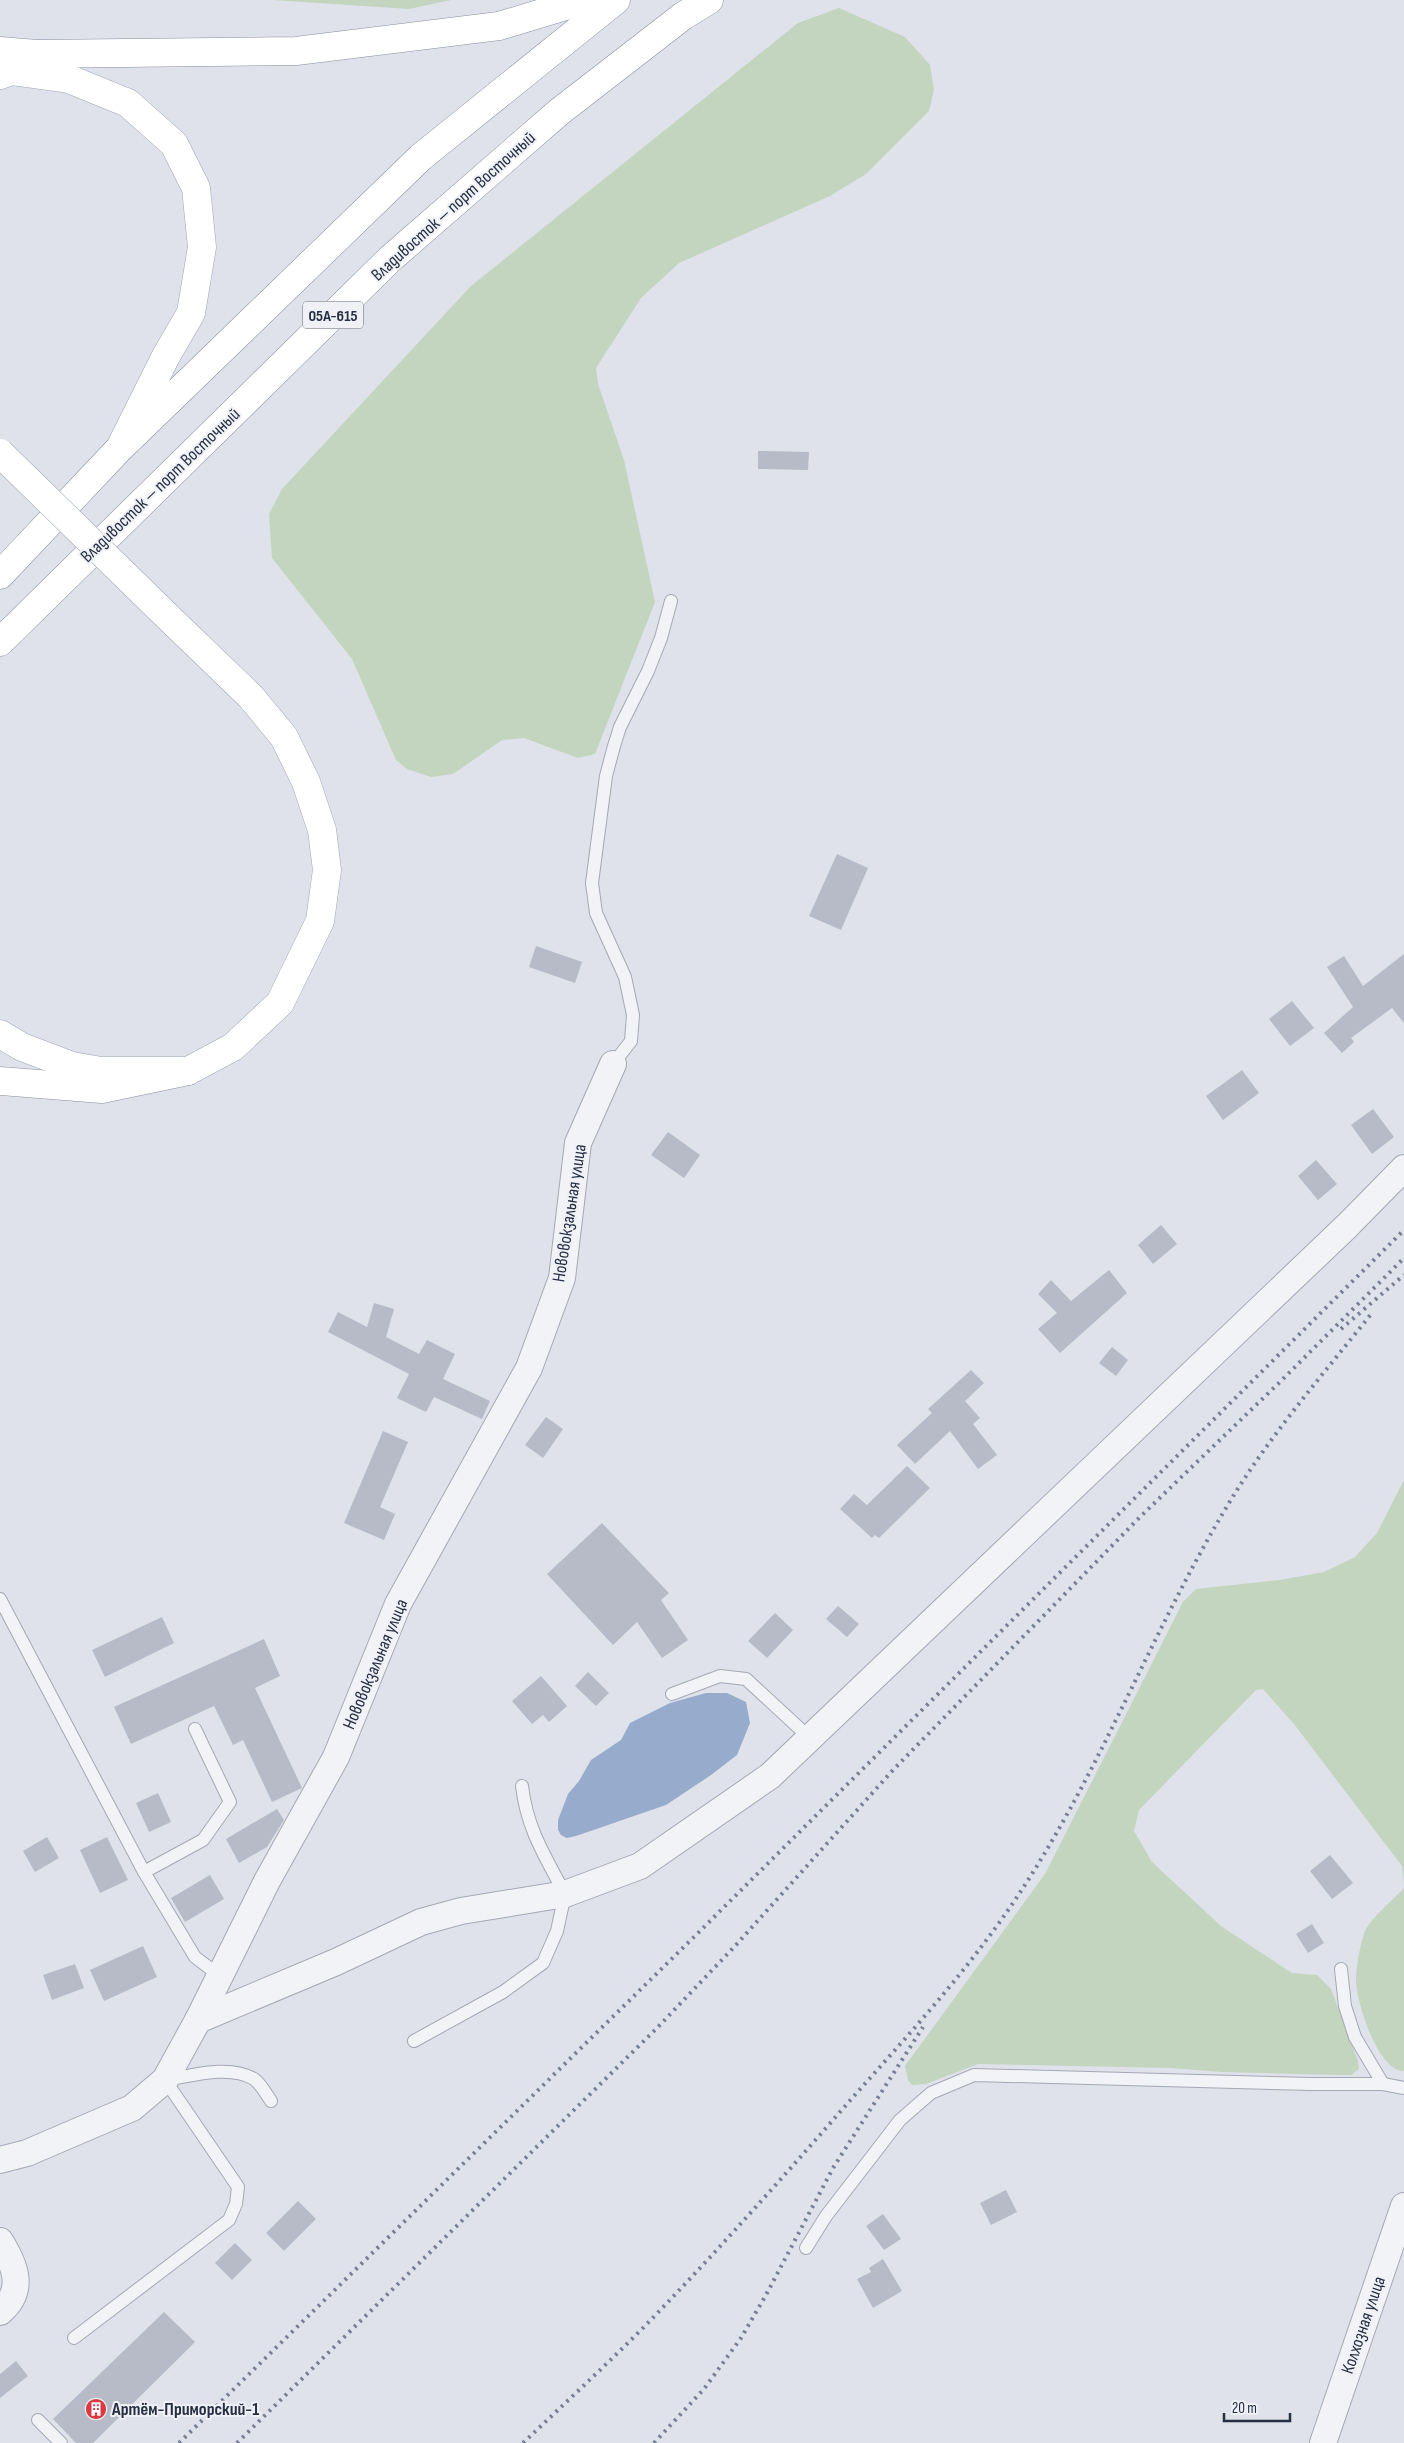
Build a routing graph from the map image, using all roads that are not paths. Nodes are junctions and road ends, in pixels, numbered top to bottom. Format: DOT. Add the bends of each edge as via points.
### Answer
graph roads {
  1 [pos="584,0"];
  2 [pos="616,0"];
  3 [pos="708,0"];
  4 [pos="0,51"];
  5 [pos="0,75"];
  6 [pos="119,448"];
  7 [pos="0,453"];
  8 [pos="0,575"];
  9 [pos="671,601"];
  10 [pos="1,642"];
  11 [pos="0,1034"];
  12 [pos="613,1064"];
  13 [pos="188,1071"];
  14 [pos="0,1081"];
  15 [pos="1404,1168"];
  16 [pos="0,1599"];
  17 [pos="672,1694"];
  18 [pos="195,1729"];
  19 [pos="811,1739"];
  20 [pos="522,1786"];
  21 [pos="144,1872"];
  22 [pos="565,1894"];
  23 [pos="1341,1969"];
  24 [pos="220,1976"];
  25 [pos="198,2020"];
  26 [pos="414,2040"];
  27 [pos="164,2080"];
  28 [pos="1383,2084"];
  29 [pos="1404,2088"];
  30 [pos="271,2101"];
  31 [pos="0,2160"];
  32 [pos="1404,2206"];
  33 [pos="0,2240"];
  34 [pos="806,2248"];
  35 [pos="0,2312"];
  36 [pos="74,2338"];
  37 [pos="38,2420"];
  38 [pos="61,2443"];
  39 [pos="1323,2443"];
  1 -- 4 [label="main road" via="499,26 296,50 38,54"];
  2 -- 6 [label="main road, 05А-615" via="421,156"];
  3 -- 10 [label="main road, Владивосток — порт Восточный / 05А-615" via="559,112 390,259"];
  5 -- 6 [label="main road" via="11,72 69,79 128,103 174,144 196,188 202,247 191,313"];
  6 -- 8 [label="main road, 05А-615"];
  7 -- 13 [label="main road, bridge" via="251,697 284,737 306,782 322,830 327,870 320,921 280,1003 233,1047"];
  9 -- 12 [label="lane" via="652,663 614,746 606,776 592,883 596,913 625,977 633,1015 631,1042"];
  11 -- 13 [label="main road" via="22,1047 72,1066 101,1071"];
  12 -- 24 [label="street, Нововокзальная улица" via="578,1143 562,1278 530,1368 398,1604 336,1757 267,1881"];
  13 -- 14 [label="main road" via="102,1089"];
  15 -- 19 [label="street"];
  16 -- 21 [label="lane"];
  17 -- 19 [label="lane" via="720,1676 746,1679"];
  18 -- 21 [label="lane" via="230,1802 203,1840"];
  19 -- 22 [label="street" via="770,1776 640,1866"];
  20 -- 22 [label="lane" via="525,1811 534,1836"];
  21 -- 24 [label="lane" via="196,1957"];
  22 -- 25 [label="street" via="461,1911 421,1922 282,1986"];
  22 -- 26 [label="lane" via="556,1931 543,1963 503,1992"];
  23 -- 28 [label="lane" via="1345,2006 1355,2036"];
  24 -- 25 [label="street, Нововокзальная улица"];
  25 -- 27 [label="street, Нововокзальная улица"];
  27 -- 30 [label="lane" via="238,2072 256,2080"];
  27 -- 31 [label="street, Нововокзальная улица" via="132,2108 27,2153"];
  27 -- 36 [label="lane" via="238,2187 236,2204 229,2220"];
  28 -- 29 [label="lane"];
  28 -- 34 [label="lane" via="974,2075 931,2093 900,2120 826,2216"];
  32 -- 39 [label="street, Колхозная улица"];
  33 -- 35 [label="street" via="16,2270 16,2287 7,2306"];
  37 -- 38 [label="lane"];
}
